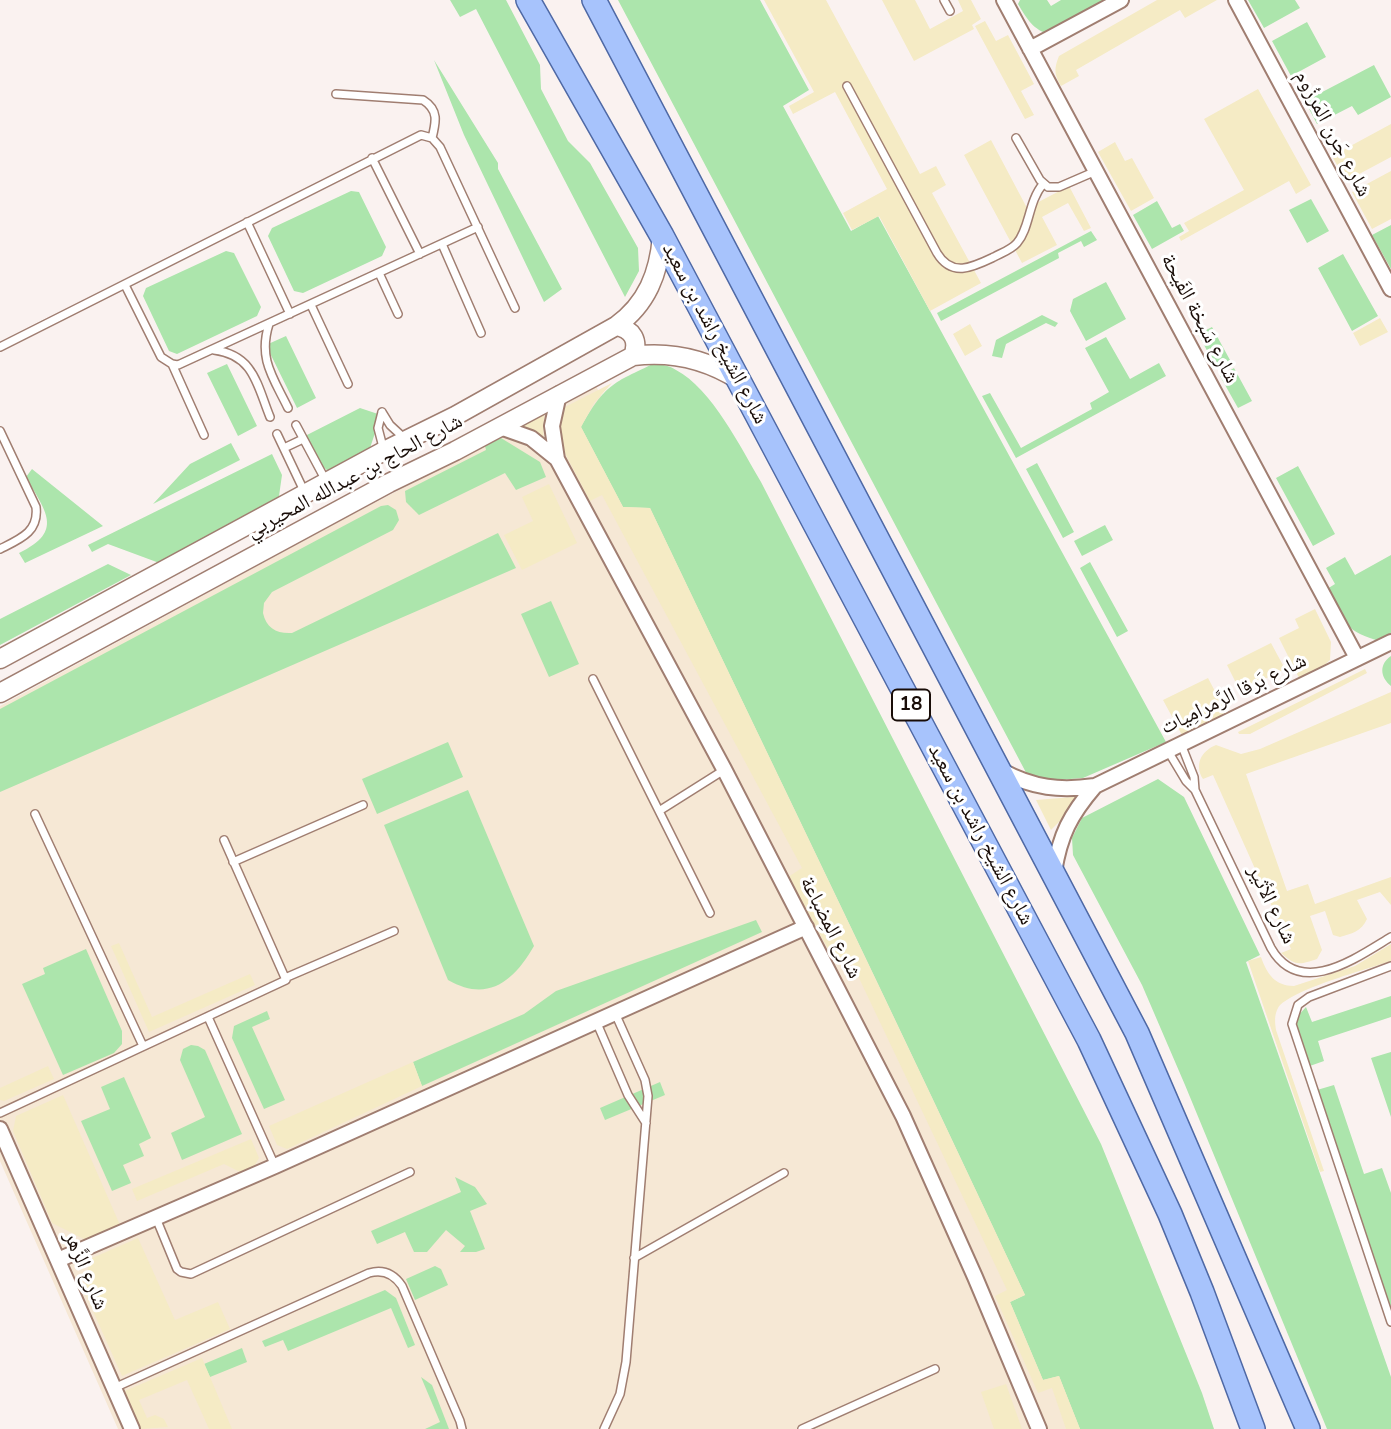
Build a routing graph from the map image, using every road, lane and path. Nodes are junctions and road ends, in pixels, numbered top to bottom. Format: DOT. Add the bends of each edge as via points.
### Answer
graph roads {
  1 [pos="528,0"];
  2 [pos="594,0"];
  3 [pos="944,0"];
  4 [pos="1004,0"];
  5 [pos="1121,0"];
  6 [pos="1236,0"];
  7 [pos="950,11"];
  8 [pos="1030,49"];
  9 [pos="847,86"];
  10 [pos="336,94"];
  11 [pos="432,138"];
  12 [pos="1016,138"];
  13 [pos="372,158"];
  14 [pos="1096,171"];
  15 [pos="1043,184"];
  16 [pos="247,222"];
  17 [pos="478,227"];
  18 [pos="662,236"];
  19 [pos="442,244"];
  20 [pos="419,254"];
  21 [pos="379,273"];
  22 [pos="125,285"];
  23 [pos="1391,289"];
  24 [pos="311,305"];
  25 [pos="515,308"];
  26 [pos="290,314"];
  27 [pos="398,314"];
  28 [pos="269,324"];
  29 [pos="617,326"];
  30 [pos="481,333"];
  31 [pos="0,347"];
  32 [pos="213,350"];
  33 [pos="633,356"];
  34 [pos="172,364"];
  35 [pos="739,380"];
  36 [pos="276,382"];
  37 [pos="348,384"];
  38 [pos="259,389"];
  39 [pos="559,394"];
  40 [pos="288,408"];
  41 [pos="270,417"];
  42 [pos="296,425"];
  43 [pos="500,427"];
  44 [pos="0,431"];
  45 [pos="277,434"];
  46 [pos="204,435"];
  47 [pos="303,439"];
  48 [pos="407,439"];
  49 [pos="284,448"];
  50 [pos="384,451"];
  51 [pos="557,459"];
  52 [pos="326,482"];
  53 [pos="305,494"];
  54 [pos="0,549"];
  55 [pos="1391,642"];
  56 [pos="1357,658"];
  57 [pos="0,659"];
  58 [pos="593,679"];
  59 [pos="0,692"];
  60 [pos="1175,747"];
  61 [pos="724,769"];
  62 [pos="1001,771"];
  63 [pos="1095,786"];
  64 [pos="1195,790"];
  65 [pos="363,806"];
  66 [pos="659,811"];
  67 [pos="36,814"];
  68 [pos="224,840"];
  69 [pos="233,862"];
  70 [pos="1054,872"];
  71 [pos="710,913"];
  72 [pos="806,927"];
  73 [pos="394,931"];
  74 [pos="1391,937"];
  75 [pos="1391,966"];
  76 [pos="285,978"];
  77 [pos="615,1013"];
  78 [pos="208,1017"];
  79 [pos="596,1021"];
  80 [pos="143,1046"];
  81 [pos="0,1113"];
  82 [pos="646,1123"];
  83 [pos="0,1129"];
  84 [pos="275,1166"];
  85 [pos="410,1172"];
  86 [pos="784,1173"];
  87 [pos="156,1218"];
  88 [pos="635,1258"];
  89 [pos="58,1260"];
  90 [pos="1391,1322"];
  91 [pos="935,1369"];
  92 [pos="114,1388"];
  93 [pos="132,1429"];
  94 [pos="462,1429"];
  95 [pos="604,1429"];
  96 [pos="802,1429"];
  97 [pos="1039,1429"];
  98 [pos="1253,1429"];
  99 [pos="1308,1429"];
  1 -- 18 [label="main road, شارع الشيخ راشد بن سعيد / 18"];
  2 -- 62 [label="main road, 18"];
  3 -- 7 [label="lane"];
  4 -- 8 [label="street, شارع سَبخة الفَيحة"];
  5 -- 8 [label="street"];
  6 -- 23 [label="street, شارع جَرن المَرزُوم"];
  8 -- 14 [label="street, شارع سَبخة الفَيحة"];
  9 -- 15 [label="lane" via="937,254 952,267 972,267 1014,247"];
  10 -- 11 [label="lane" via="423,100 437,120"];
  11 -- 13 [label="lane" via="415,136"];
  11 -- 17 [label="lane"];
  12 -- 15 [label="lane"];
  13 -- 16 [label="lane"];
  13 -- 20 [label="lane"];
  14 -- 15 [label="lane" via="1059,187"];
  14 -- 56 [label="street, شارع سَبخة الفَيحة"];
  16 -- 22 [label="lane"];
  16 -- 26 [label="lane"];
  17 -- 19 [label="lane"];
  17 -- 25 [label="lane"];
  18 -- 29 [label="street, شارع الحاج بن عبدالله المحيربي" via="650,287 631,316"];
  18 -- 35 [label="main road, شارع الشيخ راشد بن سعيد / 18"];
  19 -- 20 [label="lane"];
  19 -- 30 [label="lane"];
  20 -- 21 [label="lane"];
  21 -- 24 [label="lane"];
  21 -- 27 [label="lane"];
  22 -- 31 [label="lane"];
  22 -- 34 [label="lane" via="161,357"];
  24 -- 26 [label="lane"];
  24 -- 37 [label="lane"];
  26 -- 28 [label="lane"];
  28 -- 32 [label="lane"];
  28 -- 36 [label="lane" via="264,353"];
  29 -- 33 [label="street" via="634,336"];
  29 -- 48 [label="street, شارع الحاج بن عبدالله المحيربي"];
  32 -- 34 [label="lane"];
  32 -- 38 [label="lane" via="242,359"];
  33 -- 35 [label="street, شارع الحاج بن عبدالله المحيربي" via="681,356"];
  33 -- 39 [label="street, شارع الحاج بن عبدالله المحيربي"];
  34 -- 46 [label="lane"];
  35 -- 98 [label="main road, شارع الشيخ راشد بن سعيد / 18" via="1089,1040 1170,1214"];
  36 -- 38 [label="lane"];
  36 -- 40 [label="lane"];
  38 -- 41 [label="lane"];
  39 -- 43 [label="street, شارع الحاج بن عبدالله المحيربي"];
  39 -- 51 [label="street, شارع المِضباعة" via="552,426"];
  42 -- 47 [label="lane"];
  43 -- 51 [label="street, شارع المِضباعة" via="531,438"];
  43 -- 59 [label="street, شارع الحاج بن عبدالله المحيربي"];
  44 -- 54 [label="lane" via="37,515 31,531"];
  45 -- 49 [label="lane"];
  47 -- 49 [label="lane"];
  47 -- 52 [label="lane"];
  48 -- 50 [label="street, شارع الحاج بن عبدالله المحيربي"];
  48 -- 50 [label="lane" via="382,412 378,428"];
  49 -- 53 [label="lane"];
  50 -- 52 [label="street, شارع الحاج بن عبدالله المحيربي"];
  51 -- 61 [label="street, شارع المِضباعة"];
  52 -- 53 [label="street, شارع الحاج بن عبدالله المحيربي"];
  53 -- 57 [label="street, شارع الحاج بن عبدالله المحيربي"];
  55 -- 56 [label="street, شارع بَرقا الرَّمرامِيات"];
  56 -- 60 [label="street, شارع بَرقا الرَّمرامِيات"];
  58 -- 66 [label="lane"];
  60 -- 63 [label="street, شارع بَرقا الرَّمرامِيات"];
  60 -- 64 [label="lane, شارع الأثير" via="1186,781"];
  60 -- 64 [label="lane, شارع الأثير" via="1194,777"];
  61 -- 66 [label="lane"];
  61 -- 72 [label="street, شارع المِضباعة"];
  62 -- 63 [label="street, شارع بَرقا الرَّمرامِيات" via="1035,786"];
  62 -- 70 [label="main road, 18"];
  63 -- 70 [label="street, شارع بَرقا الرَّمرامِيات" via="1070,817"];
  64 -- 74 [label="lane, شارع الأثير" via="1282,963 1298,972 1315,973 1349,961"];
  65 -- 69 [label="lane"];
  66 -- 71 [label="lane"];
  67 -- 80 [label="lane"];
  68 -- 69 [label="lane"];
  69 -- 76 [label="lane"];
  70 -- 99 [label="main road, 18" via="1137,1033"];
  72 -- 77 [label="street"];
  72 -- 97 [label="street, شارع المِضباعة" via="903,1116"];
  73 -- 76 [label="lane"];
  75 -- 90 [label="lane" via="1309,997 1298,1005 1292,1024"];
  76 -- 78 [label="lane"];
  77 -- 79 [label="street"];
  77 -- 82 [label="lane" via="647,1088"];
  78 -- 80 [label="lane"];
  78 -- 84 [label="lane"];
  79 -- 82 [label="lane" via="628,1095"];
  79 -- 84 [label="street"];
  80 -- 81 [label="lane"];
  82 -- 88 [label="lane"];
  83 -- 89 [label="street, شارع الزَّهر"];
  84 -- 87 [label="street"];
  85 -- 87 [label="lane" via="191,1274 177,1269"];
  86 -- 88 [label="lane"];
  87 -- 89 [label="street"];
  88 -- 95 [label="lane" via="624,1378"];
  89 -- 92 [label="street, شارع الزَّهر"];
  91 -- 96 [label="lane"];
  92 -- 93 [label="street, شارع الزَّهر"];
  92 -- 94 [label="lane" via="380,1272 392,1275 402,1286"];
}
